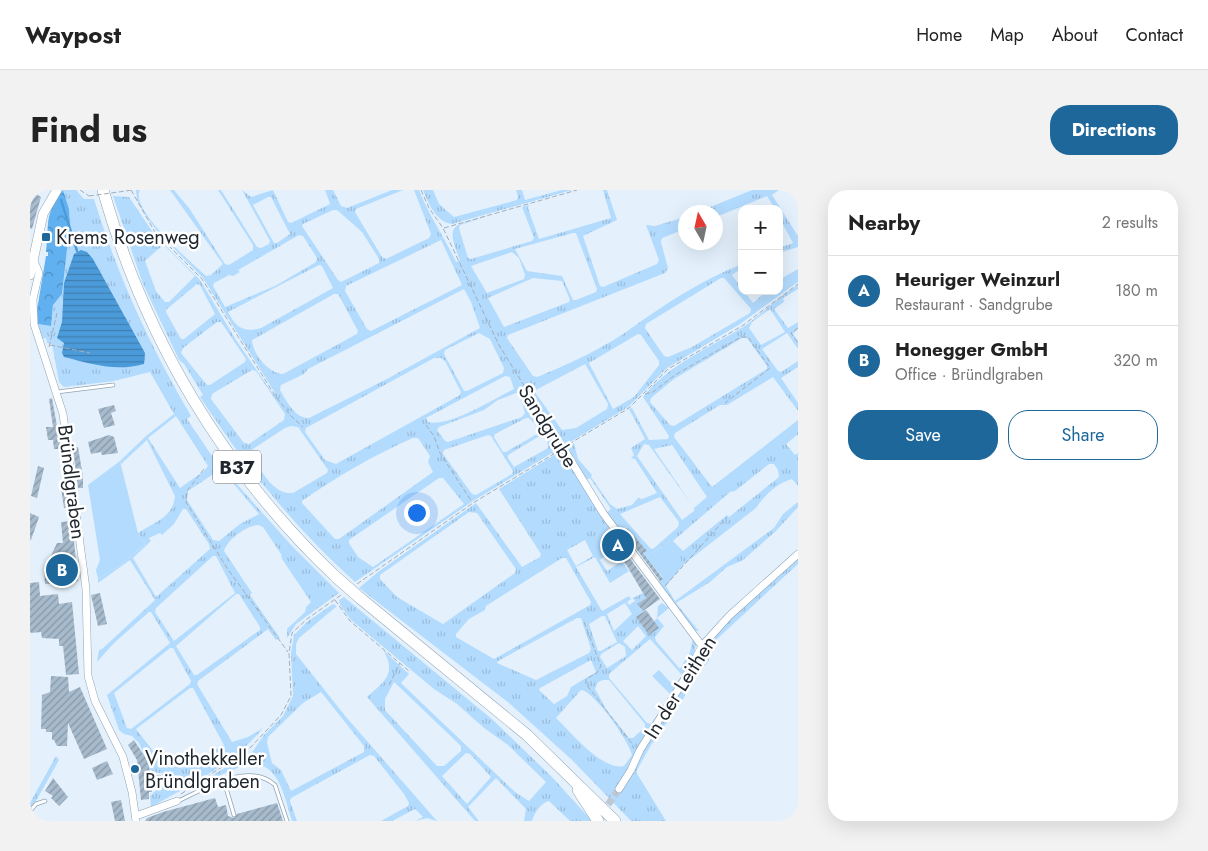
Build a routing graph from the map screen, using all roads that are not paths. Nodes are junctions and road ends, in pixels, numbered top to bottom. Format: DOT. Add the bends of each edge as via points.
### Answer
graph roads {
  1 [pos="57,190"];
  2 [pos="102,190"];
  3 [pos="34,261"];
  4 [pos="30,276"];
  5 [pos="113,385"];
  6 [pos="57,392"];
  7 [pos="562,448"];
  8 [pos="798,554"];
  9 [pos="702,646"];
  10 [pos="570,776"];
  11 [pos="224,781"];
  12 [pos="618,789"];
  13 [pos="45,800"];
  14 [pos="177,801"];
  15 [pos="30,811"];
  16 [pos="234,815"];
  17 [pos="136,819"];
  18 [pos="287,821"];
  19 [pos="598,821"];
  20 [pos="615,821"];
  1 -- 3 [label="street" via="45,209"];
  2 -- 10 [label="main road, B37, bridge" via="126,263 169,358 199,412 260,497 336,577 508,718"];
  3 -- 4 [label="street"];
  3 -- 6 [label="street, Bründlgraben" via="39,273 33,299 34,324"];
  5 -- 6 [label="lane"];
  6 -- 17 [label="street, Bründlgraben" via="63,414 86,589 88,676 95,701 123,757"];
  7 -- 9 [label="street, Sandgrube" via="603,513"];
  8 -- 9 [label="street, In der Leithen" via="729,616"];
  9 -- 12 [label="street, In der Leithen"];
  10 -- 19 [label="main road"];
  10 -- 20 [label="main road, B37"];
  11 -- 14 [label="lane"];
  11 -- 16 [label="lane"];
  11 -- 18 [label="lane" via="250,776 270,781 279,793"];
  13 -- 15 [label="lane"];
  14 -- 17 [label="street"];
}
